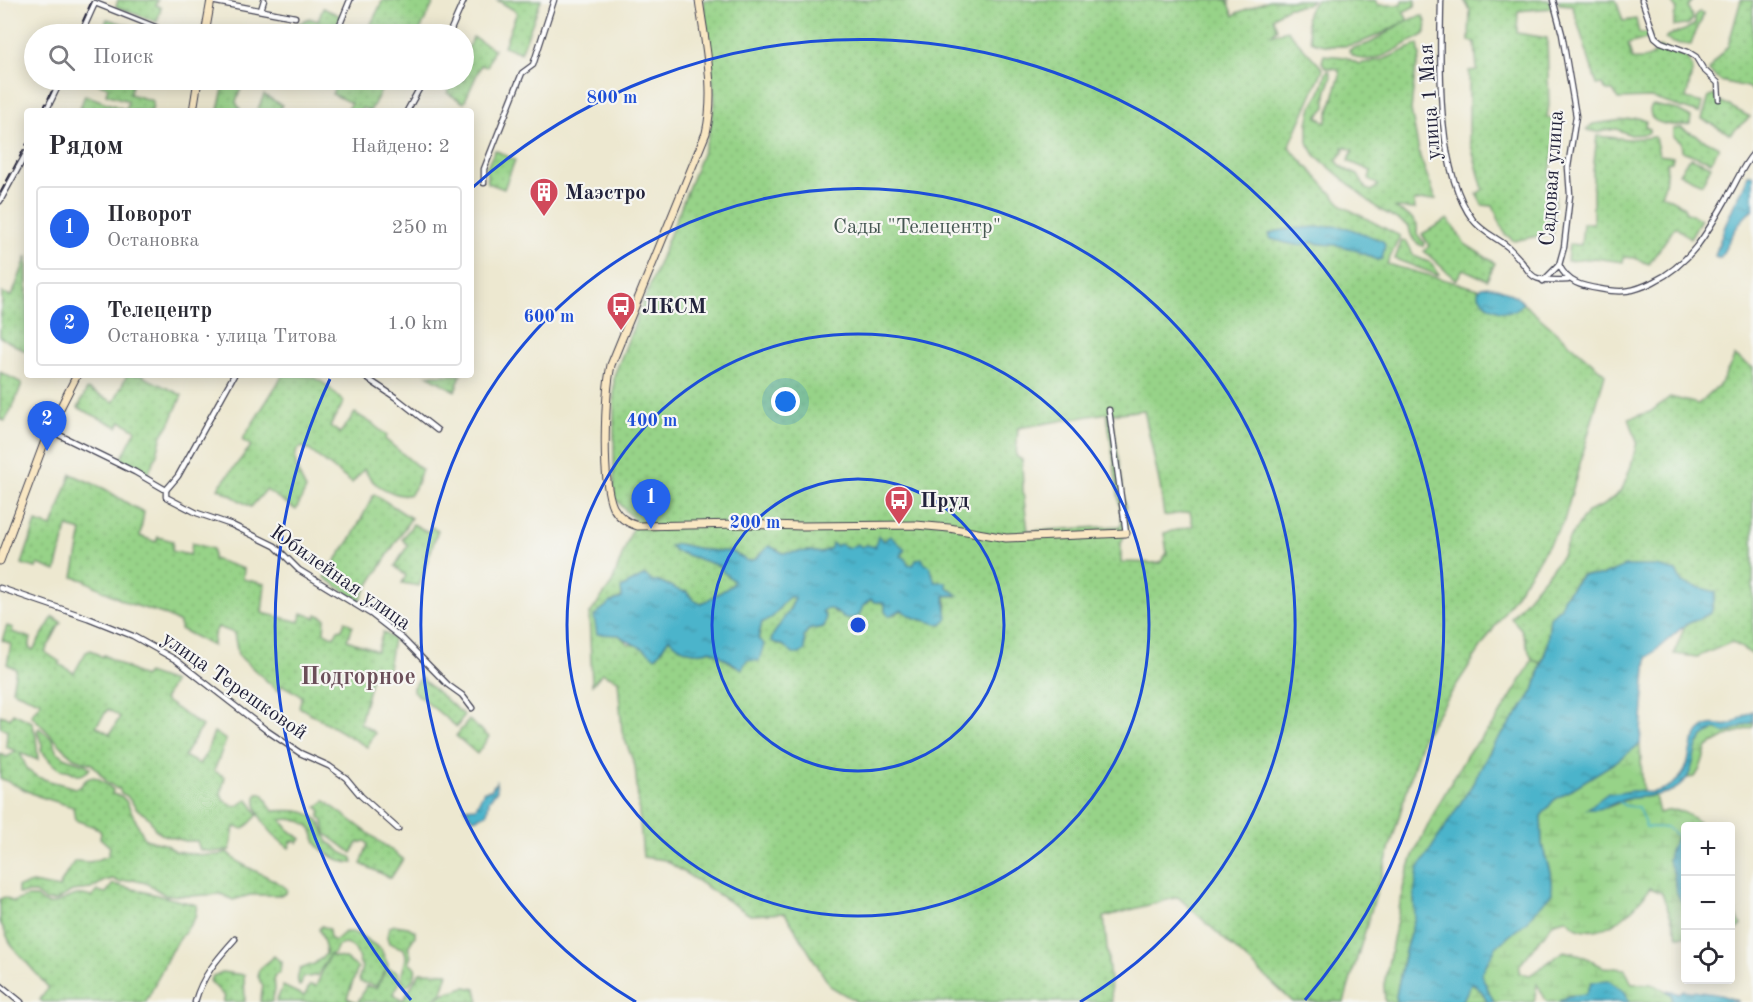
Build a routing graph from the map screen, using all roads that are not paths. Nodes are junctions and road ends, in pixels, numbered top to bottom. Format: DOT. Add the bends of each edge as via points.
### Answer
graph roads {
  1 [pos="211,0"];
  2 [pos="264,0"];
  3 [pos="350,0"];
  4 [pos="464,0"];
  5 [pos="554,0"];
  6 [pos="699,0"];
  7 [pos="1441,0"];
  8 [pos="1553,0"];
  9 [pos="1642,0"];
  10 [pos="261,10"];
  11 [pos="295,16"];
  12 [pos="86,24"];
  13 [pos="148,24"];
  14 [pos="207,24"];
  15 [pos="340,24"];
  16 [pos="453,24"];
  17 [pos="56,90"];
  18 [pos="196,90"];
  19 [pos="419,90"];
  20 [pos="1719,99"];
  21 [pos="47,108"];
  22 [pos="193,108"];
  23 [pos="409,108"];
  24 [pos="1753,154"];
  25 [pos="24,157"];
  26 [pos="484,183"];
  27 [pos="0,201"];
  28 [pos="1559,265"];
  29 [pos="1568,280"];
  30 [pos="1543,281"];
  31 [pos="75,378"];
  32 [pos="232,378"];
  33 [pos="366,378"];
  34 [pos="1109,410"];
  35 [pos="49,430"];
  36 [pos="437,430"];
  37 [pos="166,490"];
  38 [pos="1126,532"];
  39 [pos="0,561"];
  40 [pos="0,588"];
  41 [pos="472,708"];
  42 [pos="398,829"];
  43 [pos="236,939"];
  44 [pos="0,985"];
  45 [pos="21,1002"];
  46 [pos="195,1002"];
  1 -- 10 [label="street"];
  1 -- 14 [label="street"];
  2 -- 10 [label="street"];
  3 -- 15 [label="street"];
  4 -- 16 [label="street"];
  5 -- 26 [label="street" via="533,64 522,73 484,169"];
  6 -- 38 [label="street" via="711,90 706,133 611,364 607,384 606,464 612,506 617,513 638,526 916,525 1006,538"];
  7 -- 30 [label="street, улица 1 Мая" via="1444,129 1457,189 1474,222 1514,253 1531,276"];
  8 -- 28 [label="street, Садовая улица" via="1576,116"];
  9 -- 20 [label="street" via="1655,37 1696,57 1718,83"];
  10 -- 11 [label="street"];
  12 -- 13 [label="street" via="95,3"];
  17 -- 21 [label="street"];
  18 -- 22 [label="street"];
  19 -- 23 [label="street"];
  24 -- 29 [label="street" via="1700,244 1676,270 1628,292"];
  25 -- 27 [label="street"];
  28 -- 29 [label="street"];
  28 -- 30 [label="street, Садовая улица"];
  29 -- 30 [label="street"];
  31 -- 35 [label="street"];
  32 -- 37 [label="street" via="178,476"];
  33 -- 36 [label="street"];
  34 -- 38 [label="street"];
  35 -- 37 [label="street, Юбилейная улица"];
  35 -- 39 [label="street"];
  37 -- 41 [label="street, Юбилейная улица" via="166,497 197,513 275,546 299,570 371,614 403,639"];
  40 -- 42 [label="street, улица Терешковой" via="133,636 176,660 266,730 337,772"];
  43 -- 46 [label="street" via="209,969"];
  44 -- 45 [label="street"];
}
